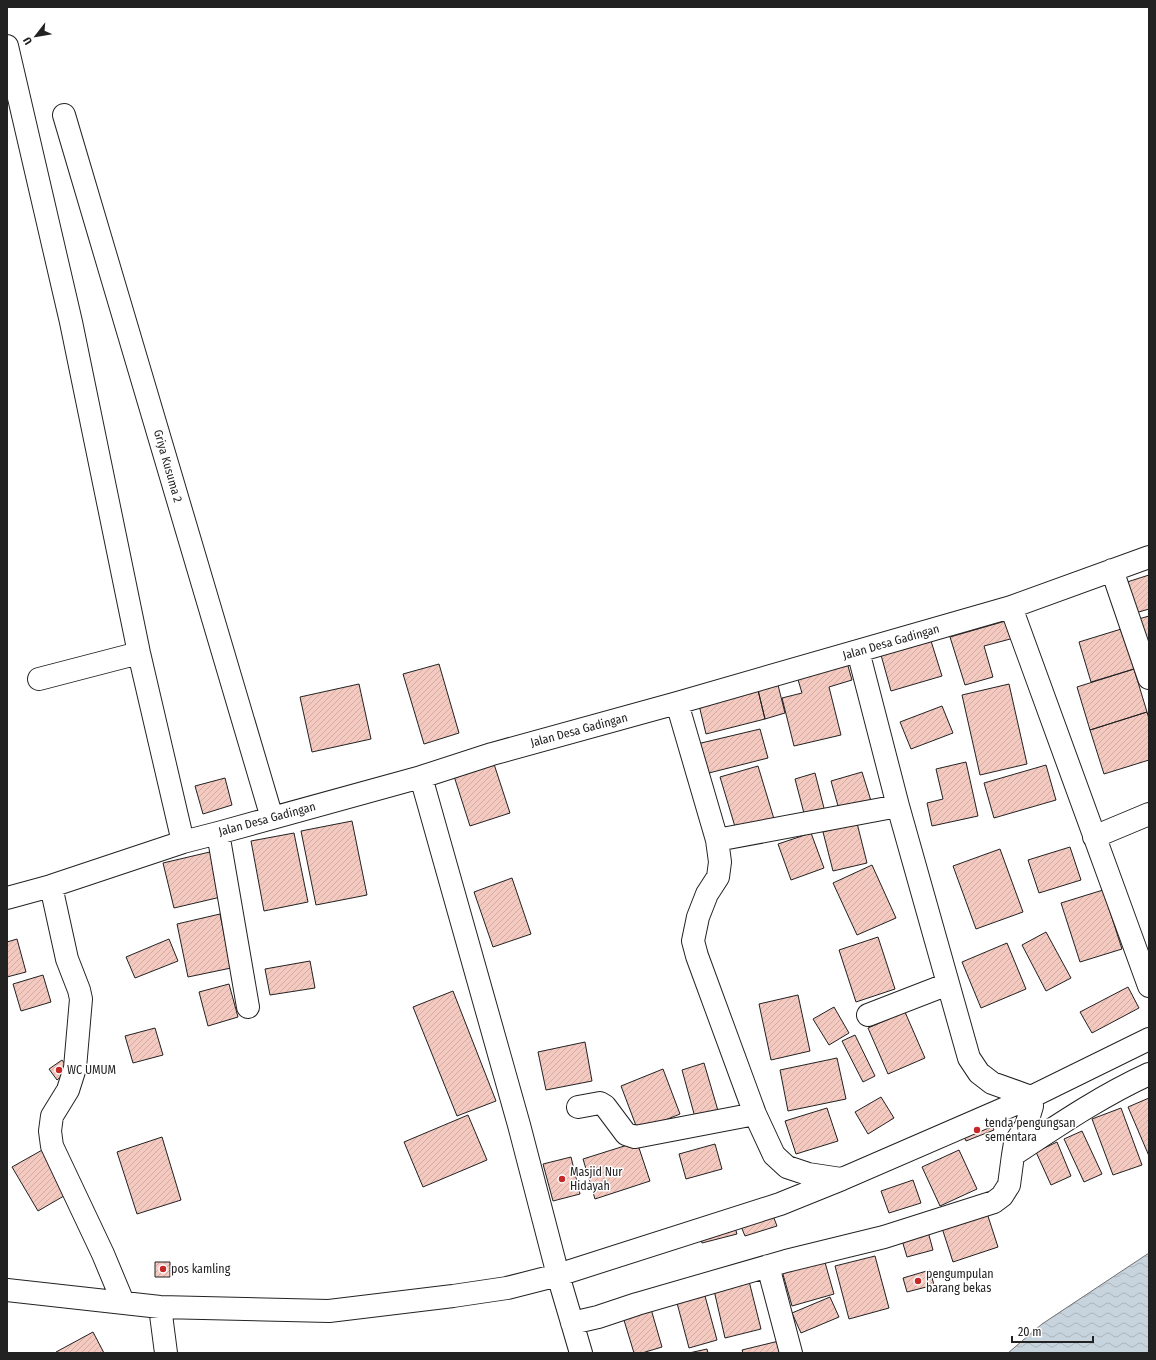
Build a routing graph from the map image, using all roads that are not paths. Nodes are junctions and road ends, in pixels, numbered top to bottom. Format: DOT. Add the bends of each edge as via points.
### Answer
graph roads {
  1 [pos="7,46"];
  2 [pos="64,115"];
  3 [pos="1149,557"];
  4 [pos="1112,570"];
  5 [pos="1012,607"];
  6 [pos="858,651"];
  7 [pos="139,653"];
  8 [pos="1149,678"];
  9 [pos="39,679"];
  10 [pos="677,703"];
  11 [pos="421,777"];
  12 [pos="898,806"];
  13 [pos="1149,814"];
  14 [pos="272,818"];
  15 [pos="218,833"];
  16 [pos="1094,837"];
  17 [pos="717,840"];
  18 [pos="183,842"];
  19 [pos="51,886"];
  20 [pos="7,898"];
  21 [pos="948,984"];
  22 [pos="1149,986"];
  23 [pos="248,1007"];
  24 [pos="868,1015"];
  25 [pos="1149,1039"];
  26 [pos="1149,1074"];
  27 [pos="1031,1097"];
  28 [pos="578,1107"];
  29 [pos="755,1114"];
  30 [pos="1012,1155"];
  31 [pos="842,1179"];
  32 [pos="768,1266"];
  33 [pos="558,1275"];
  34 [pos="7,1290"];
  35 [pos="123,1302"];
  36 [pos="160,1306"];
  37 [pos="572,1323"];
  38 [pos="166,1353"];
  39 [pos="581,1353"];
  40 [pos="791,1353"];
  1 -- 7 [label="street" via="71,322"];
  2 -- 14 [label="street, Griya Kusuma 2"];
  3 -- 4 [label="street, Jalan Desa Gadingan"];
  4 -- 5 [label="street, Jalan Desa Gadingan"];
  4 -- 8 [label="street"];
  5 -- 6 [label="street, Jalan Desa Gadingan"];
  5 -- 16 [label="street"];
  6 -- 10 [label="street, Jalan Desa Gadingan"];
  6 -- 12 [label="street"];
  7 -- 9 [label="street"];
  7 -- 18 [label="street"];
  10 -- 11 [label="street, Jalan Desa Gadingan" via="492,754"];
  10 -- 17 [label="street"];
  11 -- 14 [label="street, Jalan Desa Gadingan"];
  11 -- 33 [label="street" via="519,1125"];
  12 -- 17 [label="street"];
  12 -- 21 [label="street"];
  13 -- 16 [label="street"];
  14 -- 15 [label="street, Jalan Desa Gadingan"];
  15 -- 18 [label="street, Jalan Desa Gadingan"];
  15 -- 23 [label="street"];
  16 -- 22 [label="street"];
  17 -- 29 [label="street" via="720,862 718,877 707,894 698,917 693,941"];
  18 -- 19 [label="street, Jalan Desa Gadingan"];
  19 -- 20 [label="street, Jalan Desa Gadingan"];
  19 -- 35 [label="street" via="67,959 79,990 81,1010 75,1068 68,1090 52,1116 52,1146"];
  21 -- 24 [label="street"];
  21 -- 27 [label="street" via="969,1058 979,1073 992,1083"];
  25 -- 27 [label="street"];
  26 -- 30 [label="street" via="1129,1083"];
  27 -- 30 [label="street" via="1032,1106 1026,1126 1015,1143"];
  27 -- 31 [label="street"];
  28 -- 29 [label="street" via="603,1104 626,1134 635,1137"];
  29 -- 31 [label="street" via="774,1155 787,1167 808,1174"];
  30 -- 32 [label="street" via="1009,1185 1002,1196 994,1202 884,1237"];
  31 -- 33 [label="street" via="780,1204"];
  32 -- 37 [label="street"];
  32 -- 40 [label="street"];
  33 -- 36 [label="street" via="507,1288 328,1312"];
  33 -- 37 [label="street"];
  34 -- 35 [label="street"];
  35 -- 36 [label="street"];
  36 -- 38 [label="street"];
  37 -- 39 [label="street"];
}
